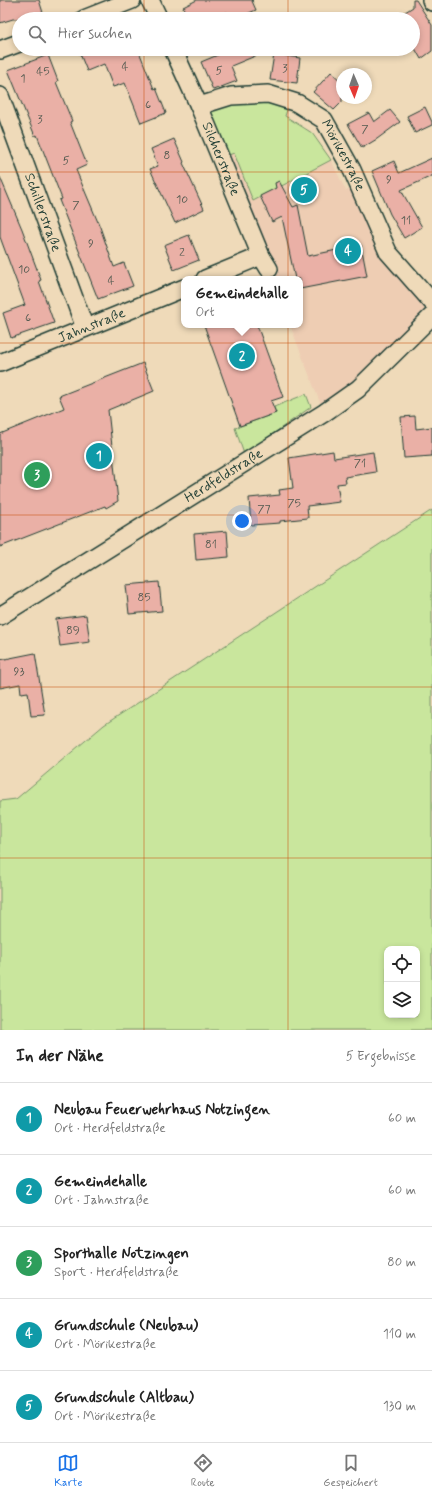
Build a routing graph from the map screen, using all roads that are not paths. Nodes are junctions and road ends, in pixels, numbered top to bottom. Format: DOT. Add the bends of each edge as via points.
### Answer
graph roads {
  1 [pos="132,0"];
  2 [pos="150,0"];
  3 [pos="102,12"];
  4 [pos="156,12"];
  5 [pos="12,46"];
  6 [pos="0,50"];
  7 [pos="176,56"];
  8 [pos="0,96"];
  9 [pos="199,106"];
  10 [pos="216,276"];
  11 [pos="181,289"];
  12 [pos="432,302"];
  13 [pos="432,316"];
  14 [pos="85,328"];
  15 [pos="0,363"];
  16 [pos="0,616"];
  1 -- 3 [label="street"];
  2 -- 4 [label="street"];
  5 -- 6 [label="street"];
  7 -- 9 [label="street, Silcherstraße"];
  8 -- 14 [label="street, Schillerstraße"];
  9 -- 10 [label="street, Silcherstraße" via="265,262"];
  9 -- 12 [label="street, Mörikestraße" via="231,96 268,94 297,103 324,120 352,170 388,252"];
  11 -- 14 [label="street, Jahnstraße"];
  13 -- 16 [label="street, Herdfeldstraße" via="358,389 322,409"];
  14 -- 15 [label="street, Jahnstraße"];
}
